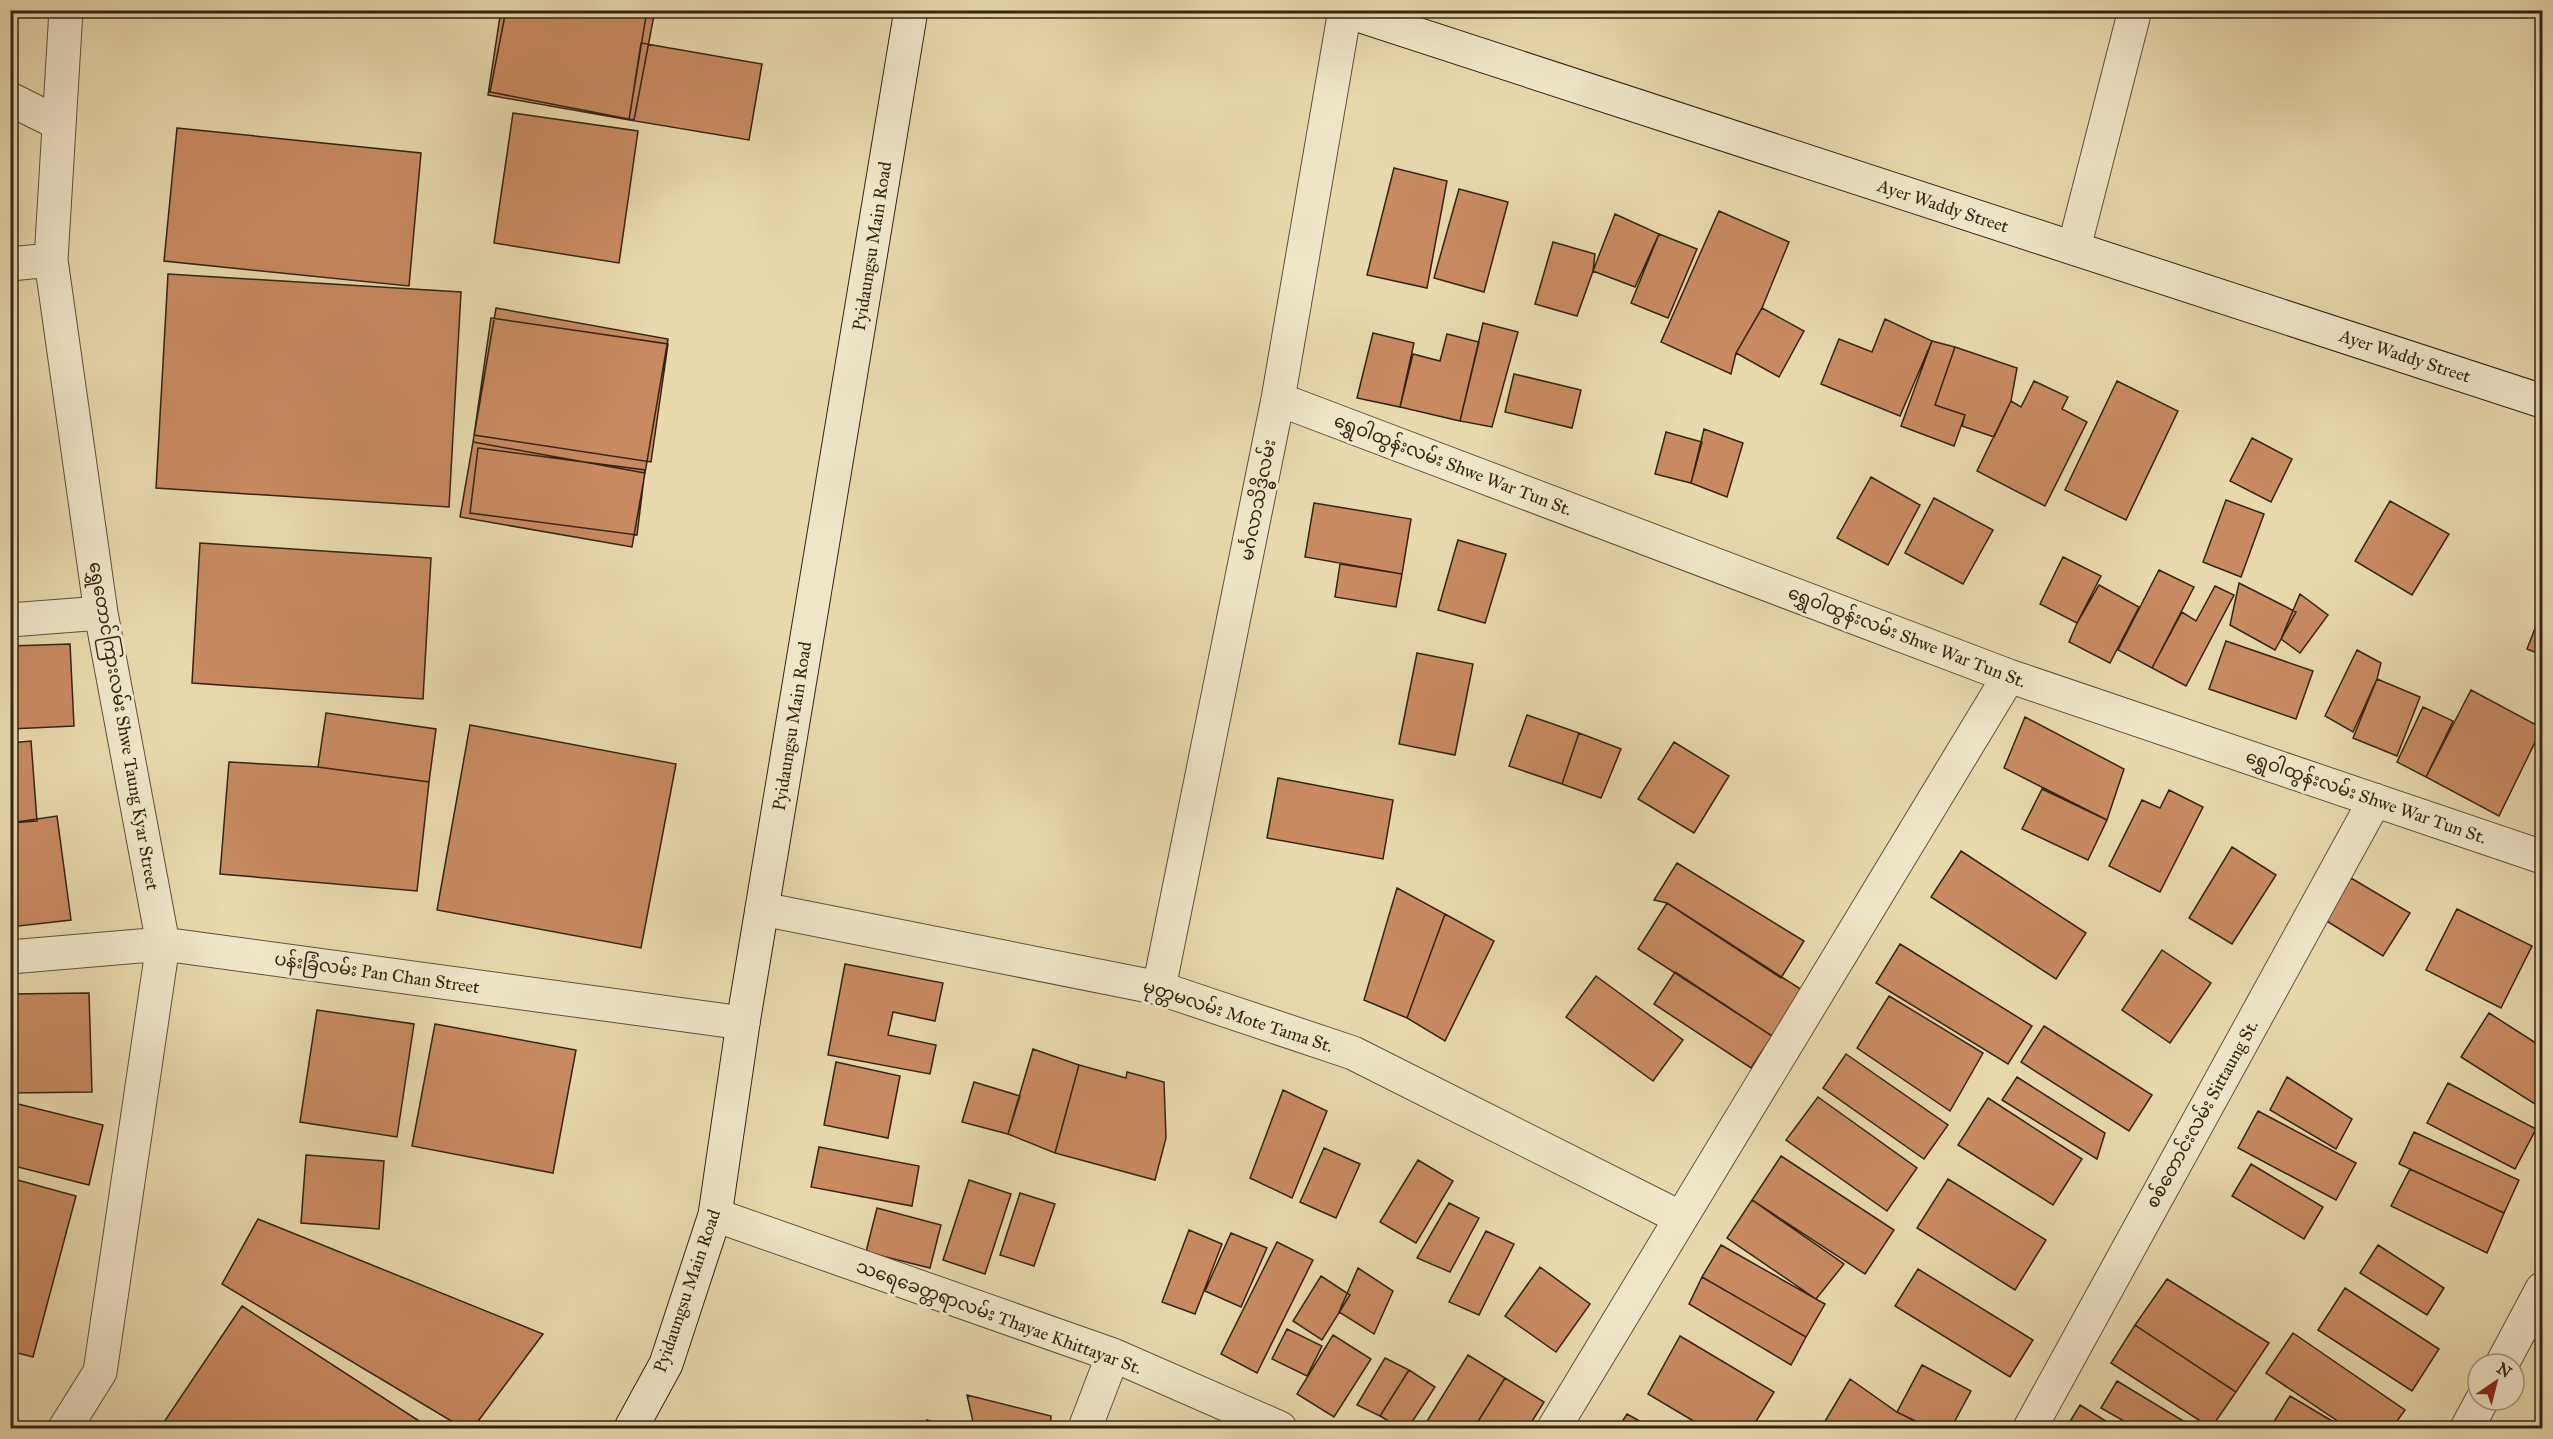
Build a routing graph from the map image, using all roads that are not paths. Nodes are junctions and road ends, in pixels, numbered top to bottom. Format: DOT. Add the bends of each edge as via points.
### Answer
graph roads {
  1 [pos="66,10"];
  2 [pos="911,10"];
  3 [pos="2135,10"];
  4 [pos="1344,11"];
  5 [pos="10,99"];
  6 [pos="58,123"];
  7 [pos="2074,248"];
  8 [pos="51,260"];
  9 [pos="10,264"];
  10 [pos="1278,399"];
  11 [pos="2542,401"];
  12 [pos="101,613"];
  13 [pos="10,620"];
  14 [pos="2009,676"];
  15 [pos="2375,800"];
  16 [pos="2542,857"];
  17 [pos="762,909"];
  18 [pos="163,944"];
  19 [pos="10,957"];
  20 [pos="1159,987"];
  21 [pos="743,1023"];
  22 [pos="715,1215"];
  23 [pos="1681,1218"];
  24 [pos="2542,1289"];
  25 [pos="2508,1352"];
  26 [pos="1113,1355"];
  27 [pos="2476,1412"];
  28 [pos="65,1428"];
  29 [pos="632,1428"];
  30 [pos="1085,1428"];
  31 [pos="1280,1428"];
  32 [pos="1554,1428"];
  33 [pos="2030,1428"];
  34 [pos="2467,1428"];
  1 -- 6 [label="street, ရွှေတောင်ကြားလမ်း Shwe Taung Kyar Street"];
  2 -- 17 [label="street, Pyidaungsu Main Road"];
  3 -- 7 [label="street"];
  4 -- 7 [label="street, Ayer Waddy Street"];
  4 -- 10 [label="street, မင်္ဂလာသိဒ္ဓိလမ်း"];
  5 -- 6 [label="street"];
  6 -- 8 [label="street, ရွှေတောင်ကြားလမ်း Shwe Taung Kyar Street"];
  7 -- 11 [label="street, Ayer Waddy Street"];
  8 -- 9 [label="street"];
  8 -- 12 [label="street, ရွှေတောင်ကြားလမ်း Shwe Taung Kyar Street"];
  10 -- 14 [label="street, ရွှေဝါထွန်းလမ်း Shwe War Tun St."];
  10 -- 20 [label="street, မင်္ဂလာသိဒ္ဓိလမ်း"];
  12 -- 13 [label="street"];
  12 -- 18 [label="street, ရွှေတောင်ကြားလမ်း Shwe Taung Kyar Street"];
  14 -- 15 [label="street, ရွှေဝါထွန်းလမ်း Shwe War Tun St."];
  14 -- 23 [label="street"];
  15 -- 16 [label="street, ရွှေဝါထွန်းလမ်း Shwe War Tun St."];
  15 -- 33 [label="street, စစ်တောင်းလမ်း Sittaung St."];
  17 -- 20 [label="street, မုတ္တမလမ်း Mote Tama St."];
  17 -- 21 [label="street, Pyidaungsu Main Road"];
  18 -- 19 [label="street, ပန်းခြံလမ်း Pan Chan Street"];
  18 -- 21 [label="street, ပန်းခြံလမ်း Pan Chan Street"];
  18 -- 28 [label="street, ရွှေတောင်ကြားလမ်း Shwe Taung Kyar Street" via="100,1372"];
  20 -- 23 [label="street, မုတ္တမလမ်း Mote Tama St." via="1353,1053"];
  21 -- 22 [label="street, Pyidaungsu Main Road"];
  22 -- 26 [label="street, သရေခေတ္တရာလမ်း Thayae Khittayar St."];
  22 -- 29 [label="street, Pyidaungsu Main Road" via="666,1364"];
  23 -- 32 [label="street"];
  24 -- 25 [label="street"];
  26 -- 30 [label="street"];
  26 -- 31 [label="street, သရေခေတ္တရာလမ်း Thayae Khittayar St."];
  27 -- 34 [label="street"];
}
